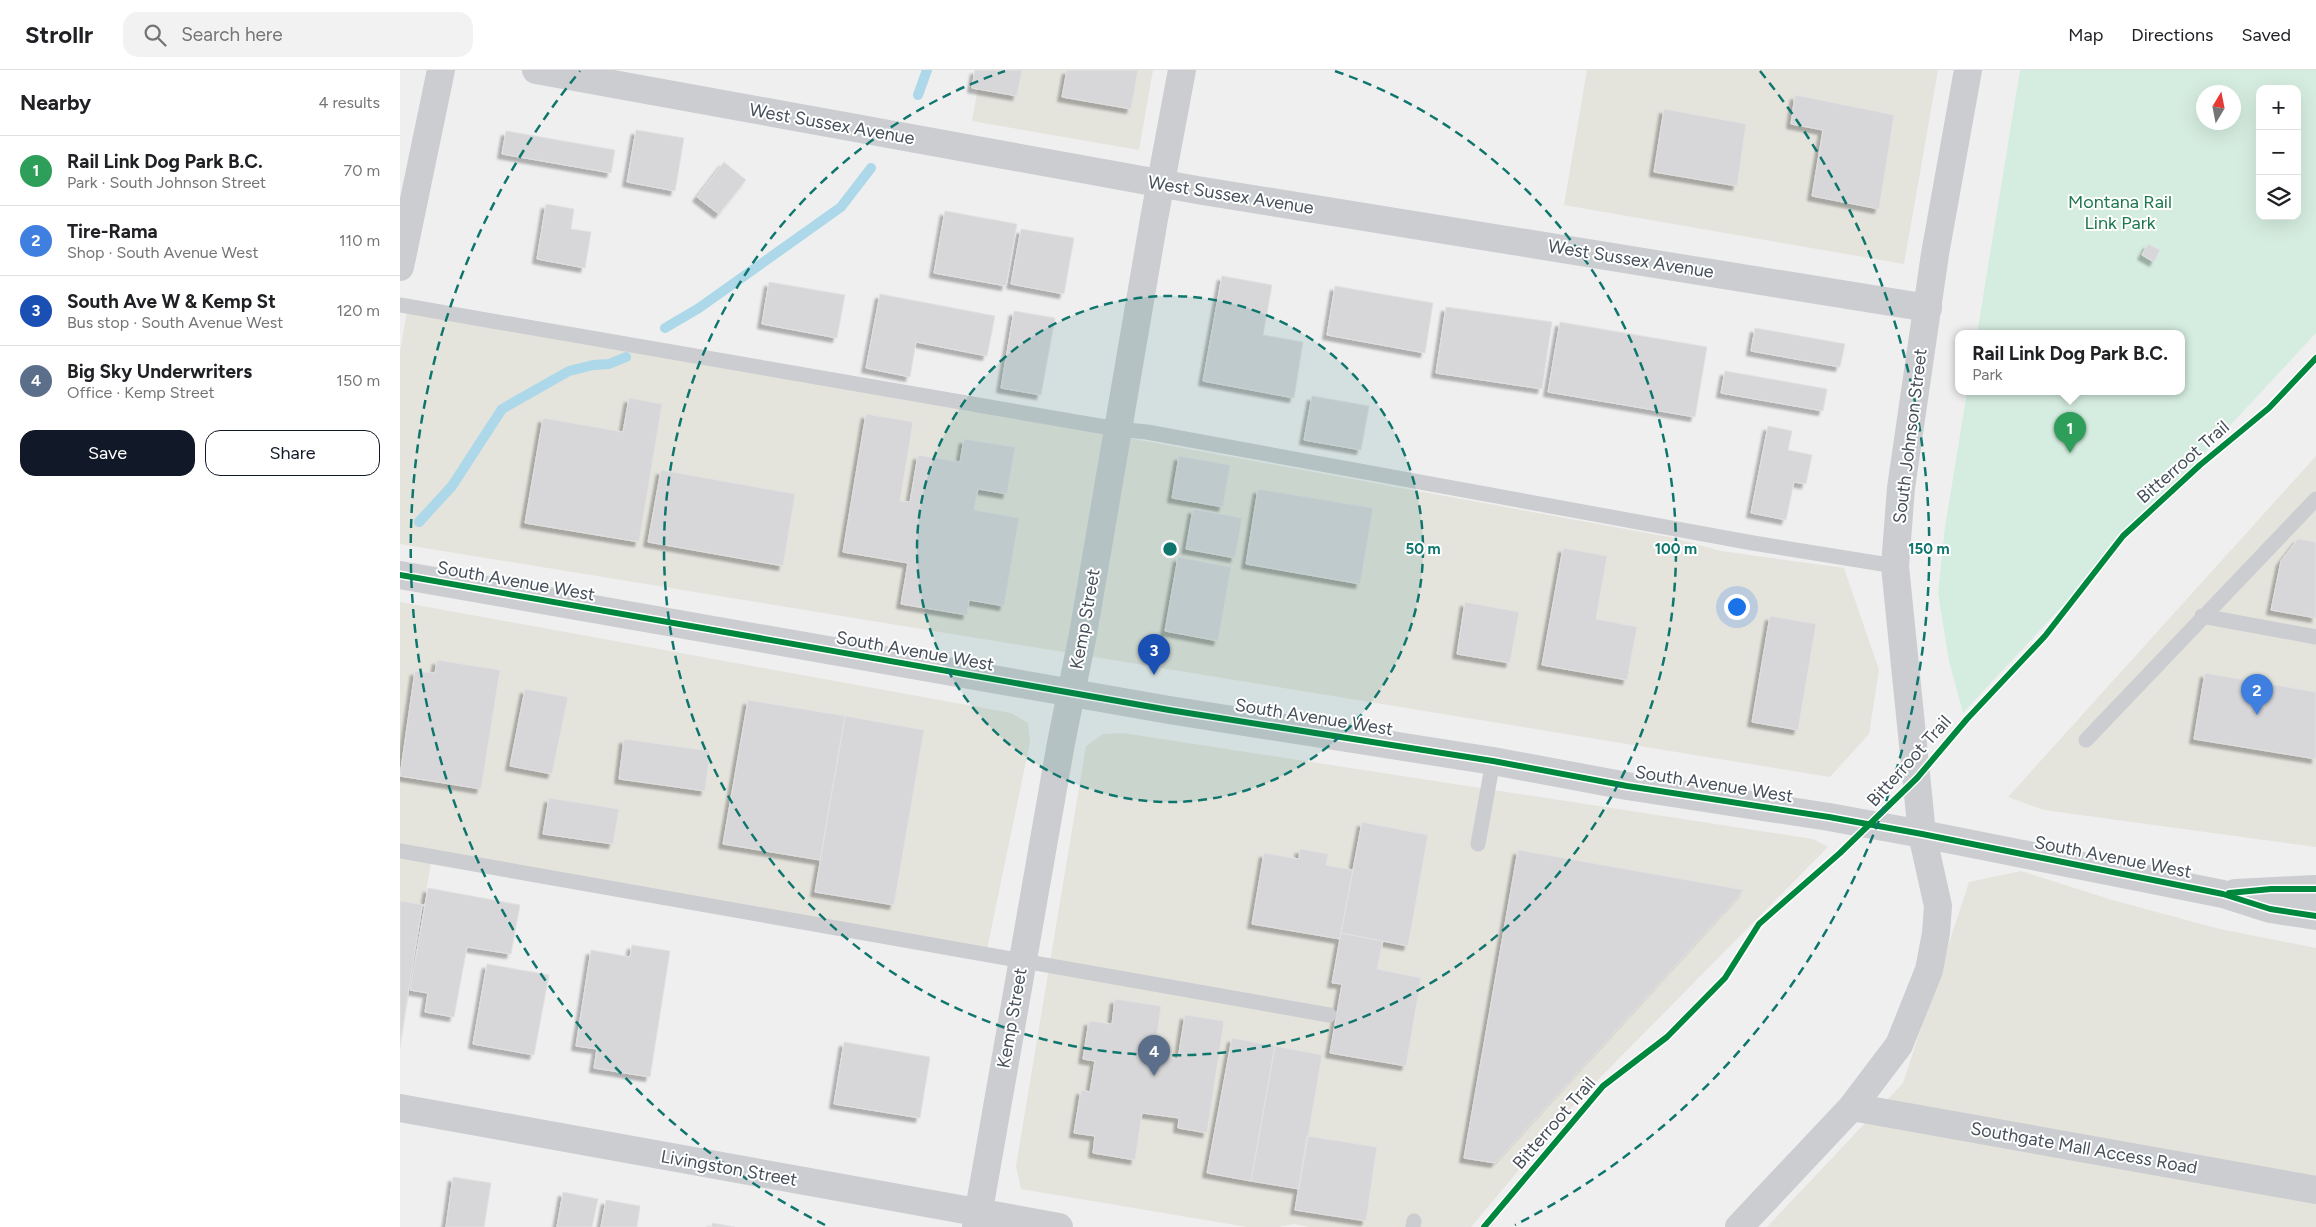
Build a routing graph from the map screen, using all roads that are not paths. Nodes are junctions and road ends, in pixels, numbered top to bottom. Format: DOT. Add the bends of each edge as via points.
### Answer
graph roads {
  1 [pos="441,70"];
  2 [pos="536,70"];
  3 [pos="1182,70"];
  4 [pos="1968,70"];
  5 [pos="1160,183"];
  6 [pos="400,267"];
  7 [pos="400,305"];
  8 [pos="1928,308"];
  9 [pos="1117,429"];
  10 [pos="2316,499"];
  11 [pos="1895,566"];
  12 [pos="400,575"];
  13 [pos="2202,616"];
  14 [pos="2316,637"];
  15 [pos="1071,693"];
  16 [pos="2086,740"];
  17 [pos="1493,761"];
  18 [pos="1922,834"];
  19 [pos="1478,844"];
  20 [pos="400,851"];
  21 [pos="2316,888"];
  22 [pos="2223,894"];
  23 [pos="2316,916"];
  24 [pos="1022,960"];
  25 [pos="1329,1015"];
  26 [pos="1852,1107"];
  27 [pos="400,1108"];
  28 [pos="2316,1190"];
  29 [pos="977,1220"];
  30 [pos="1058,1227"];
  31 [pos="1738,1227"];
  1 -- 6 [label="street"];
  2 -- 5 [label="street, West Sussex Avenue"];
  3 -- 5 [label="street, Kemp Street"];
  4 -- 8 [label="street, South Johnson Street"];
  5 -- 8 [label="street, West Sussex Avenue"];
  5 -- 9 [label="street, Kemp Street"];
  7 -- 9 [label="lane"];
  8 -- 11 [label="street, South Johnson Street" via="1901,488"];
  9 -- 11 [label="lane"];
  9 -- 15 [label="street, Kemp Street"];
  10 -- 13 [label="lane"];
  11 -- 18 [label="street, South Johnson Street"];
  12 -- 15 [label="street, South Avenue West"];
  13 -- 14 [label="lane"];
  13 -- 16 [label="lane"];
  15 -- 17 [label="street, South Avenue West"];
  15 -- 24 [label="street, Kemp Street"];
  17 -- 18 [label="street, South Avenue West"];
  17 -- 19 [label="lane"];
  18 -- 22 [label="street, South Avenue West"];
  18 -- 26 [label="street" via="1938,906 1929,970 1899,1045"];
  20 -- 24 [label="lane"];
  21 -- 22 [label="street, South Avenue West"];
  22 -- 23 [label="street, South Avenue West" via="2270,909"];
  24 -- 25 [label="lane"];
  24 -- 29 [label="street, Kemp Street"];
  26 -- 28 [label="street, Southgate Mall Access Road"];
  26 -- 31 [label="street"];
  27 -- 29 [label="street, Livingston Street"];
  29 -- 30 [label="street, Livingston Street"];
}
